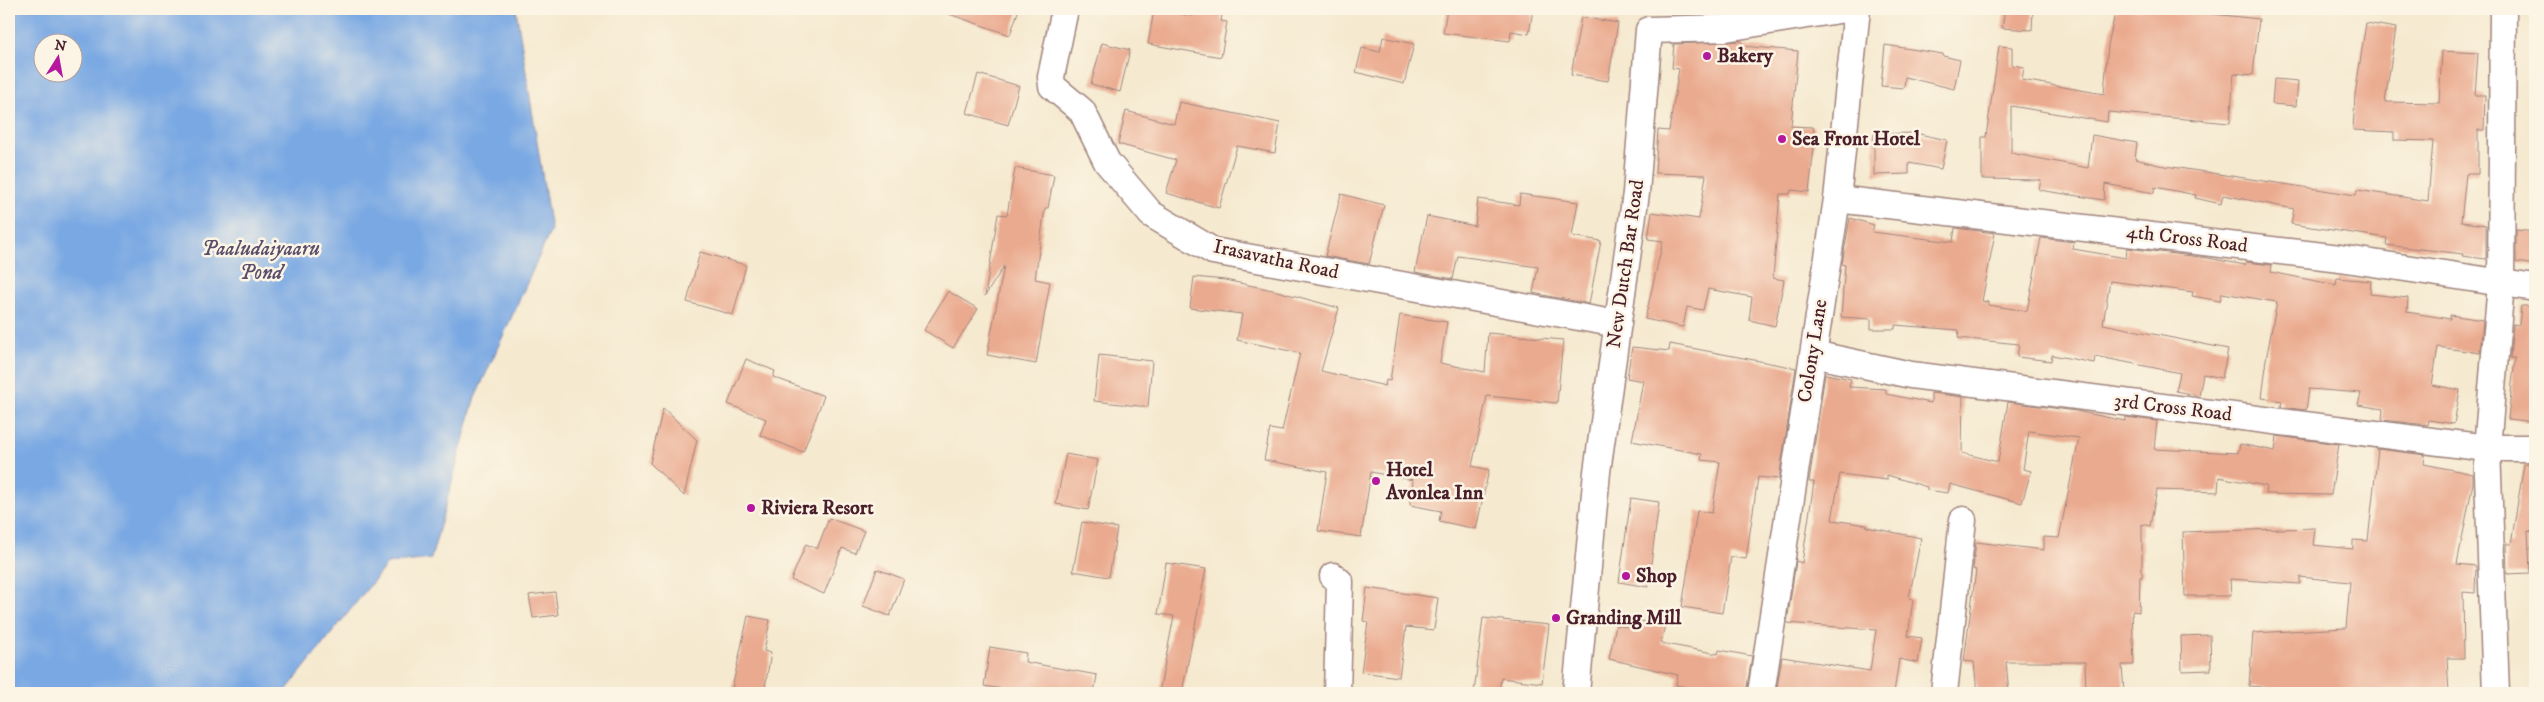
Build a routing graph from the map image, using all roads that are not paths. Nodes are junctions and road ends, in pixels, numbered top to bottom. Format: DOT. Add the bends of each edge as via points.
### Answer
graph roads {
  1 [pos="1065,9"];
  2 [pos="1845,9"];
  3 [pos="1857,9"];
  4 [pos="2503,9"];
  5 [pos="1837,199"];
  6 [pos="2501,284"];
  7 [pos="2535,288"];
  8 [pos="1618,324"];
  9 [pos="1813,354"];
  10 [pos="2487,448"];
  11 [pos="2535,448"];
  12 [pos="1963,520"];
  13 [pos="1333,576"];
  14 [pos="1337,693"];
  15 [pos="1576,693"];
  16 [pos="1761,693"];
  17 [pos="1944,693"];
  18 [pos="2496,693"];
  1 -- 8 [label="street, Irasavatha Road" via="1051,76 1052,86 1082,111 1107,162 1151,214 1213,251"];
  2 -- 8 [label="street, New Dutch Bar Road" via="1726,28 1649,30 1636,193"];
  3 -- 5 [label="street, Colony Lane"];
  4 -- 6 [label="street"];
  5 -- 6 [label="street, 4th Cross Road" via="2340,258"];
  5 -- 9 [label="street, Colony Lane"];
  6 -- 7 [label="street, 4th Cross Road"];
  6 -- 10 [label="street"];
  8 -- 15 [label="street, New Dutch Bar Road" via="1597,472"];
  9 -- 10 [label="street, 3rd Cross Road" via="1911,375"];
  9 -- 16 [label="street, Colony Lane"];
  10 -- 11 [label="street, 3rd Cross Road"];
  10 -- 18 [label="street"];
  12 -- 17 [label="street"];
  13 -- 14 [label="street" via="1340,582"];
}
